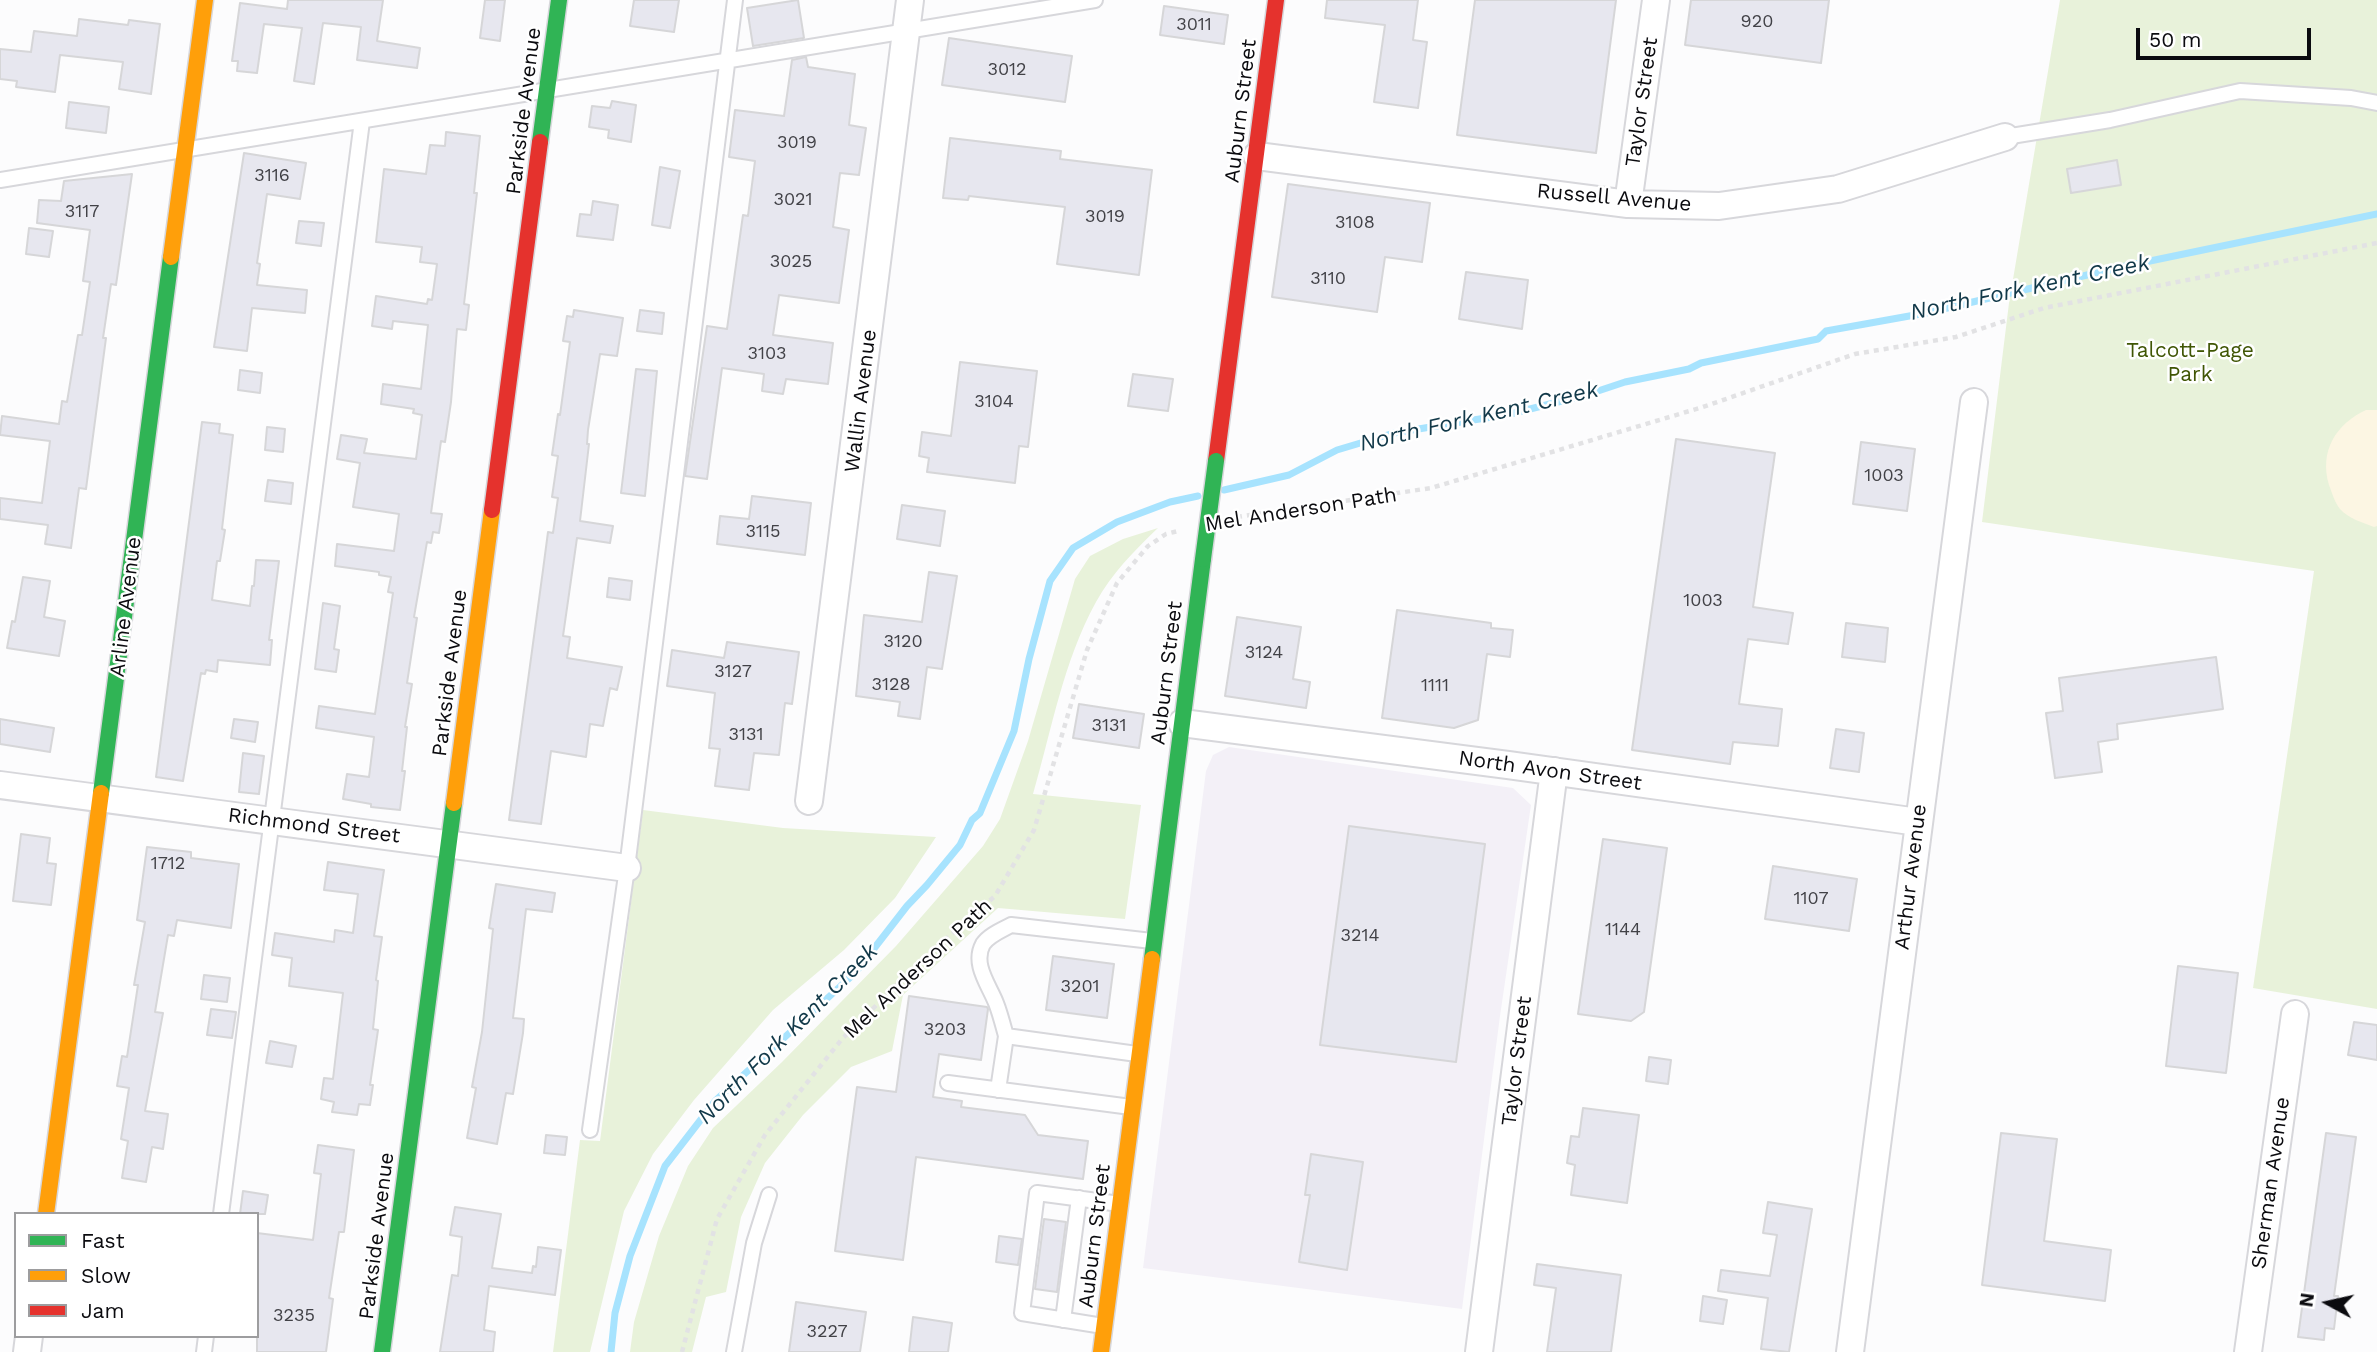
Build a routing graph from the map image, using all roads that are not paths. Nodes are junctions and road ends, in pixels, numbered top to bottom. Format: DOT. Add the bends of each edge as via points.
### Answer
graph roads {
  1 [pos="205,0"];
  2 [pos="559,0"];
  3 [pos="735,0"];
  4 [pos="910,0"];
  5 [pos="1095,0"];
  6 [pos="1276,0"];
  7 [pos="1656,0"];
  8 [pos="907,31"];
  9 [pos="728,60"];
  10 [pos="548,89"];
  11 [pos="2377,103"];
  12 [pos="362,121"];
  13 [pos="2006,136"];
  14 [pos="185,150"];
  15 [pos="1257,156"];
  16 [pos="0,180"];
  17 [pos="1628,204"];
  18 [pos="1974,402"];
  19 [pos="1182,723"];
  20 [pos="1554,771"];
  21 [pos="0,785"];
  22 [pos="101,799"];
  23 [pos="809,801"];
  24 [pos="271,820"];
  25 [pos="1918,822"];
  26 [pos="449,844"];
  27 [pos="627,868"];
  28 [pos="1154,941"];
  29 [pos="2295,1014"];
  30 [pos="1006,1035"];
  31 [pos="1139,1055"];
  32 [pos="948,1083"];
  33 [pos="998,1090"];
  34 [pos="1133,1108"];
  35 [pos="590,1130"];
  36 [pos="769,1195"];
  37 [pos="1079,1198"];
  38 [pos="1120,1204"];
  39 [pos="46,1212"];
  40 [pos="221,1212"];
  41 [pos="1063,1320"];
  42 [pos="1104,1326"];
  43 [pos="383,1352"];
  44 [pos="734,1352"];
  45 [pos="1101,1352"];
  46 [pos="1479,1352"];
  47 [pos="1850,1352"];
  48 [pos="2248,1352"];
  1 -- 14 [label="street, Arline Avenue"];
  2 -- 10 [label="street, Parkside Avenue"];
  3 -- 9 [label="lane"];
  4 -- 8 [label="street, Wallin Avenue"];
  5 -- 8 [label="lane"];
  6 -- 15 [label="street, Auburn Street"];
  7 -- 17 [label="street, Taylor Street"];
  8 -- 9 [label="lane"];
  8 -- 23 [label="street, Wallin Avenue"];
  9 -- 10 [label="lane"];
  9 -- 27 [label="lane"];
  10 -- 12 [label="lane"];
  10 -- 26 [label="street, Parkside Avenue"];
  11 -- 13 [label="lane" via="2240,91 2110,120"];
  12 -- 14 [label="lane"];
  12 -- 24 [label="lane"];
  13 -- 17 [label="street, Russell Avenue" via="1838,190 1719,206"];
  14 -- 16 [label="lane"];
  14 -- 22 [label="street, Arline Avenue"];
  15 -- 17 [label="street, Russell Avenue"];
  15 -- 19 [label="street, Auburn Street, bridge"];
  18 -- 25 [label="street, Arthur Avenue"];
  19 -- 20 [label="street, North Avon Street"];
  19 -- 28 [label="street, Auburn Street"];
  20 -- 25 [label="street, North Avon Street"];
  20 -- 46 [label="street, Taylor Street"];
  21 -- 22 [label="street, Richmond Street"];
  22 -- 24 [label="street, Richmond Street"];
  22 -- 39 [label="street, Arline Avenue"];
  24 -- 26 [label="street, Richmond Street"];
  24 -- 40 [label="lane"];
  25 -- 47 [label="street, Arthur Avenue"];
  26 -- 27 [label="street, Richmond Street"];
  26 -- 43 [label="street, Parkside Avenue"];
  27 -- 35 [label="lane"];
  28 -- 30 [label="lane" via="1011,925 995,933 980,957"];
  28 -- 31 [label="street, Auburn Street"];
  29 -- 48 [label="street, Sherman Avenue"];
  30 -- 31 [label="lane"];
  30 -- 33 [label="lane"];
  31 -- 34 [label="street, Auburn Street"];
  32 -- 33 [label="lane"];
  33 -- 34 [label="lane"];
  34 -- 38 [label="street, Auburn Street"];
  36 -- 44 [label="lane" via="754,1243"];
  37 -- 38 [label="lane"];
  37 -- 41 [label="lane"];
  37 -- 41 [label="lane" via="1037,1193 1022,1313"];
  38 -- 42 [label="street, Auburn Street"];
  41 -- 42 [label="lane"];
  42 -- 45 [label="street, Auburn Street"];
}
